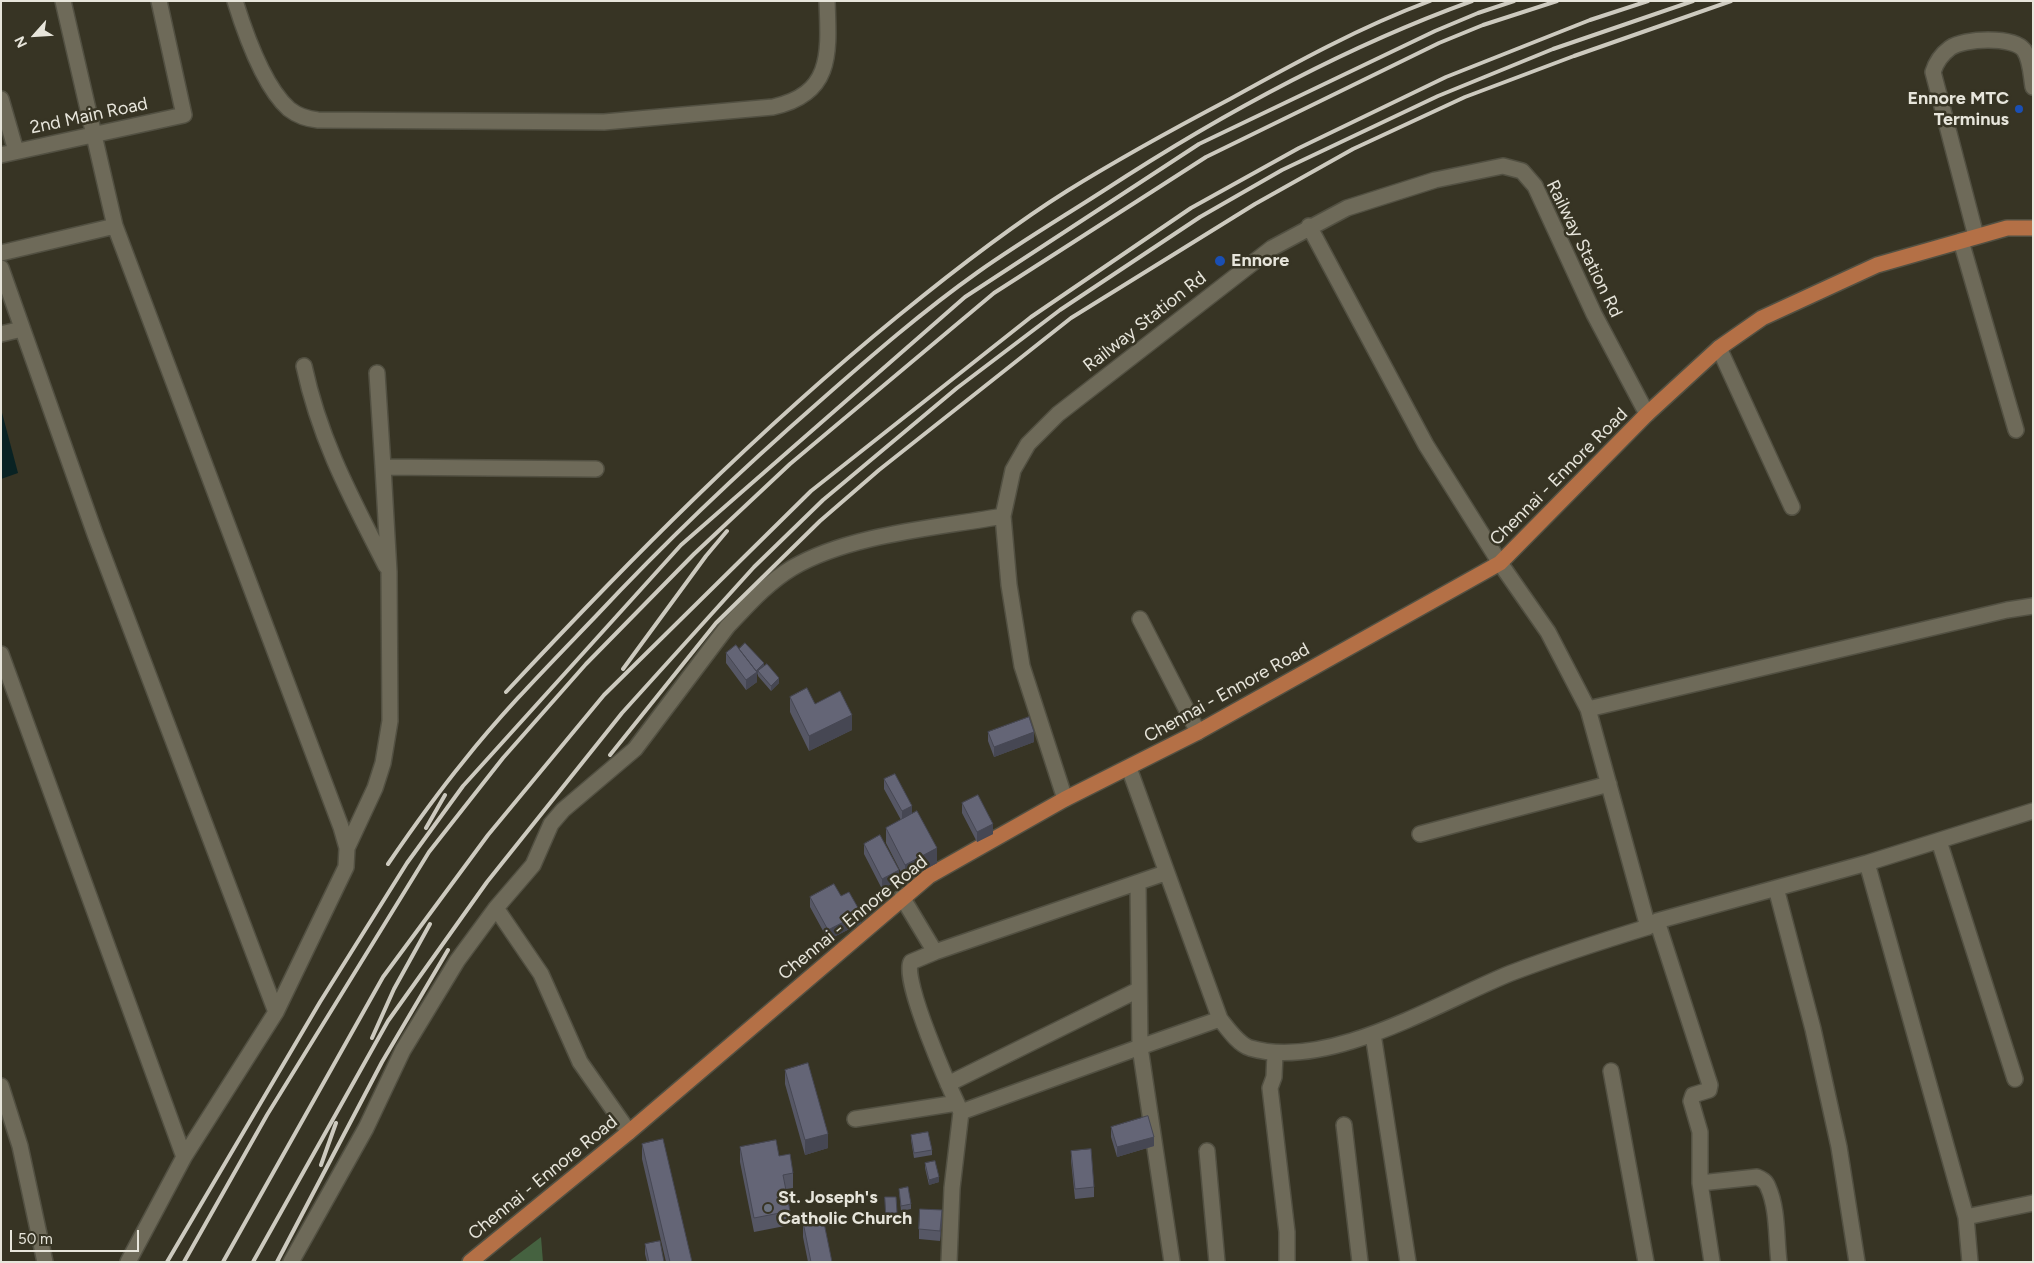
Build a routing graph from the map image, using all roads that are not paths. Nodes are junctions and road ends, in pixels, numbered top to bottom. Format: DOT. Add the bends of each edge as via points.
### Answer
graph roads {
  1 [pos="63,1"];
  2 [pos="160,1"];
  3 [pos="235,1"];
  4 [pos="827,1"];
  5 [pos="2033,87"];
  6 [pos="1,99"];
  7 [pos="95,134"];
  8 [pos="9,153"];
  9 [pos="116,226"];
  10 [pos="1309,226"];
  11 [pos="2033,228"];
  12 [pos="1976,236"];
  13 [pos="1961,241"];
  14 [pos="1,253"];
  15 [pos="1,268"];
  16 [pos="22,329"];
  17 [pos="1,334"];
  18 [pos="1719,348"];
  19 [pos="304,366"];
  20 [pos="377,373"];
  21 [pos="1647,414"];
  22 [pos="2016,430"];
  23 [pos="383,467"];
  24 [pos="596,469"];
  25 [pos="1792,507"];
  26 [pos="1003,516"];
  27 [pos="1500,563"];
  28 [pos="390,572"];
  29 [pos="2033,606"];
  30 [pos="1140,620"];
  31 [pos="1,654"];
  32 [pos="1588,709"];
  33 [pos="1198,732"];
  34 [pos="1129,768"];
  35 [pos="1609,784"];
  36 [pos="1065,799"];
  37 [pos="2033,811"];
  38 [pos="1420,834"];
  39 [pos="1939,841"];
  40 [pos="347,848"];
  41 [pos="1867,863"];
  42 [pos="1166,873"];
  43 [pos="1138,882"];
  44 [pos="1776,888"];
  45 [pos="902,897"];
  46 [pos="496,908"];
  47 [pos="1652,924"];
  48 [pos="935,952"];
  49 [pos="1138,990"];
  50 [pos="276,1012"];
  51 [pos="1220,1020"];
  52 [pos="1373,1034"];
  53 [pos="1140,1047"];
  54 [pos="1275,1052"];
  55 [pos="1611,1071"];
  56 [pos="2015,1080"];
  57 [pos="948,1084"];
  58 [pos="1,1086"];
  59 [pos="959,1108"];
  60 [pos="855,1119"];
  61 [pos="1344,1125"];
  62 [pos="629,1132"];
  63 [pos="1207,1151"];
  64 [pos="184,1157"];
  65 [pos="1700,1183"];
  66 [pos="2033,1203"];
  67 [pos="1966,1217"];
  68 [pos="45,1262"];
  69 [pos="128,1262"];
  70 [pos="291,1262"];
  71 [pos="470,1262"];
  72 [pos="949,1262"];
  73 [pos="1172,1262"];
  74 [pos="1217,1262"];
  75 [pos="1287,1262"];
  76 [pos="1360,1262"];
  77 [pos="1408,1262"];
  78 [pos="1646,1262"];
  79 [pos="1712,1262"];
  80 [pos="1779,1262"];
  81 [pos="1856,1262"];
  82 [pos="1970,1262"];
  1 -- 7 [label="street"];
  2 -- 7 [label="street, 2nd Main Road" via="184,115"];
  3 -- 4 [label="street" via="275,92 290,110 304,118 560,122 656,118 790,104 802,97 823,74"];
  5 -- 12 [label="street" via="2024,50 2012,41 1969,41 1951,47 1936,62 1933,72"];
  6 -- 8 [label="street"];
  7 -- 8 [label="street, 2nd Main Road"];
  7 -- 9 [label="street"];
  9 -- 14 [label="street"];
  9 -- 40 [label="street"];
  10 -- 21 [label="street, Railway Station Rd" via="1347,208 1435,180 1503,166 1522,171 1535,186 1594,314"];
  10 -- 26 [label="street, Railway Station Rd" via="1272,248 1058,414 1028,444 1014,470"];
  10 -- 27 [label="street" via="1426,445"];
  11 -- 12 [label="main road, Chennai - Ennore Road" via="2007,228"];
  12 -- 13 [label="main road, Chennai - Ennore Road"];
  13 -- 18 [label="main road, Chennai - Ennore Road" via="1877,265 1762,318"];
  13 -- 22 [label="street"];
  15 -- 16 [label="street"];
  16 -- 17 [label="street"];
  16 -- 50 [label="street" via="95,534"];
  18 -- 21 [label="main road, Chennai - Ennore Road"];
  18 -- 25 [label="street"];
  19 -- 28 [label="street" via="316,417 332,459"];
  20 -- 23 [label="street"];
  21 -- 27 [label="main road, Chennai - Ennore Road"];
  23 -- 24 [label="street"];
  23 -- 28 [label="street"];
  26 -- 36 [label="street, Railway Station Rd" via="1022,666"];
  26 -- 46 [label="street" via="839,547 792,569 758,594 727,627 635,749 551,824 533,865"];
  27 -- 32 [label="street" via="1548,632"];
  27 -- 33 [label="main road, Chennai - Ennore Road"];
  28 -- 40 [label="street" via="390,721 384,763 376,788"];
  29 -- 32 [label="street"];
  30 -- 33 [label="street"];
  31 -- 64 [label="street"];
  32 -- 35 [label="street"];
  33 -- 34 [label="main road, Chennai - Ennore Road"];
  34 -- 36 [label="main road, Chennai - Ennore Road"];
  34 -- 42 [label="street"];
  35 -- 38 [label="street"];
  35 -- 47 [label="street"];
  36 -- 45 [label="main road, Chennai - Ennore Road" via="930,876"];
  37 -- 39 [label="street"];
  39 -- 41 [label="street"];
  39 -- 56 [label="street"];
  40 -- 50 [label="street" via="346,868"];
  41 -- 44 [label="street"];
  41 -- 67 [label="street"];
  42 -- 43 [label="street"];
  42 -- 51 [label="street"];
  43 -- 48 [label="street"];
  43 -- 49 [label="street"];
  44 -- 47 [label="street"];
  44 -- 81 [label="street" via="1813,1029 1839,1147"];
  45 -- 48 [label="street"];
  45 -- 62 [label="main road, Chennai - Ennore Road"];
  46 -- 62 [label="street" via="541,974 584,1069"];
  46 -- 70 [label="street" via="457,961 403,1050 366,1128"];
  47 -- 52 [label="street" via="1511,974"];
  47 -- 65 [label="street" via="1710,1085 1709,1090 1693,1095 1692,1101 1700,1132"];
  48 -- 57 [label="street" via="911,962 909,973 926,1030"];
  49 -- 53 [label="street"];
  49 -- 57 [label="street"];
  50 -- 64 [label="street"];
  51 -- 53 [label="street"];
  51 -- 54 [label="street" via="1248,1047"];
  52 -- 54 [label="street" via="1308,1051"];
  52 -- 77 [label="street"];
  53 -- 59 [label="street"];
  53 -- 73 [label="street"];
  54 -- 75 [label="street" via="1270,1088 1287,1232"];
  55 -- 78 [label="street"];
  57 -- 59 [label="street"];
  58 -- 68 [label="street" via="20,1146"];
  59 -- 60 [label="street"];
  59 -- 72 [label="street"];
  61 -- 76 [label="street"];
  62 -- 71 [label="main road, Chennai - Ennore Road"];
  63 -- 74 [label="street"];
  64 -- 69 [label="street"];
  65 -- 79 [label="street"];
  65 -- 80 [label="street" via="1756,1177 1764,1180 1774,1214"];
  66 -- 67 [label="street"];
  67 -- 82 [label="street"];
}
